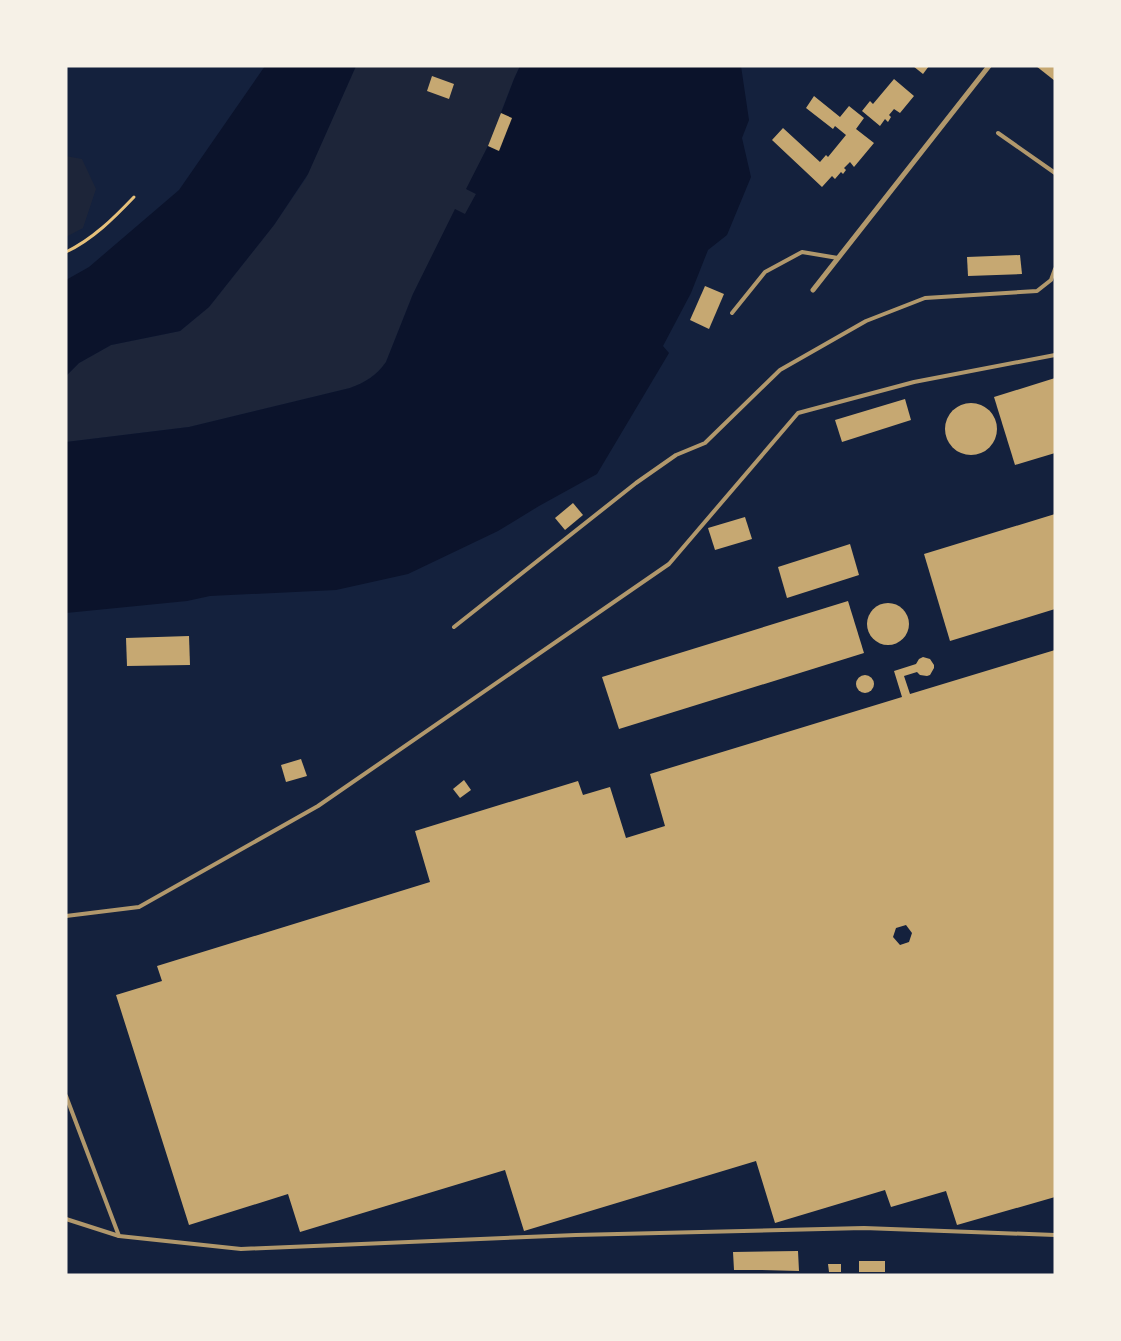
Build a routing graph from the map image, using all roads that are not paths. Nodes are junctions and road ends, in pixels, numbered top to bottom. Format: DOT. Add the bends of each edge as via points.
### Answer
graph roads {
  1 [pos="989,66"];
  2 [pos="998,133"];
  3 [pos="1055,173"];
  4 [pos="838,258"];
  5 [pos="1055,269"];
  6 [pos="813,290"];
  7 [pos="732,313"];
  8 [pos="1055,356"];
  9 [pos="454,628"];
  10 [pos="66,916"];
  11 [pos="66,1096"];
  12 [pos="66,1219"];
  13 [pos="1055,1235"];
  14 [pos="120,1236"];
  1 -- 4 [label="street"];
  2 -- 3 [label="lane"];
  4 -- 6 [label="street"];
  4 -- 7 [label="lane" via="802,252 765,272"];
  5 -- 9 [label="lane" via="1052,280 1037,291 926,298 866,321 780,370 705,442 676,456 636,483"];
  8 -- 10 [label="lane" via="914,382 798,413 669,564 318,806 139,907"];
  11 -- 14 [label="lane"];
  12 -- 14 [label="lane"];
  13 -- 14 [label="lane" via="864,1228 576,1235 241,1250"];
}
